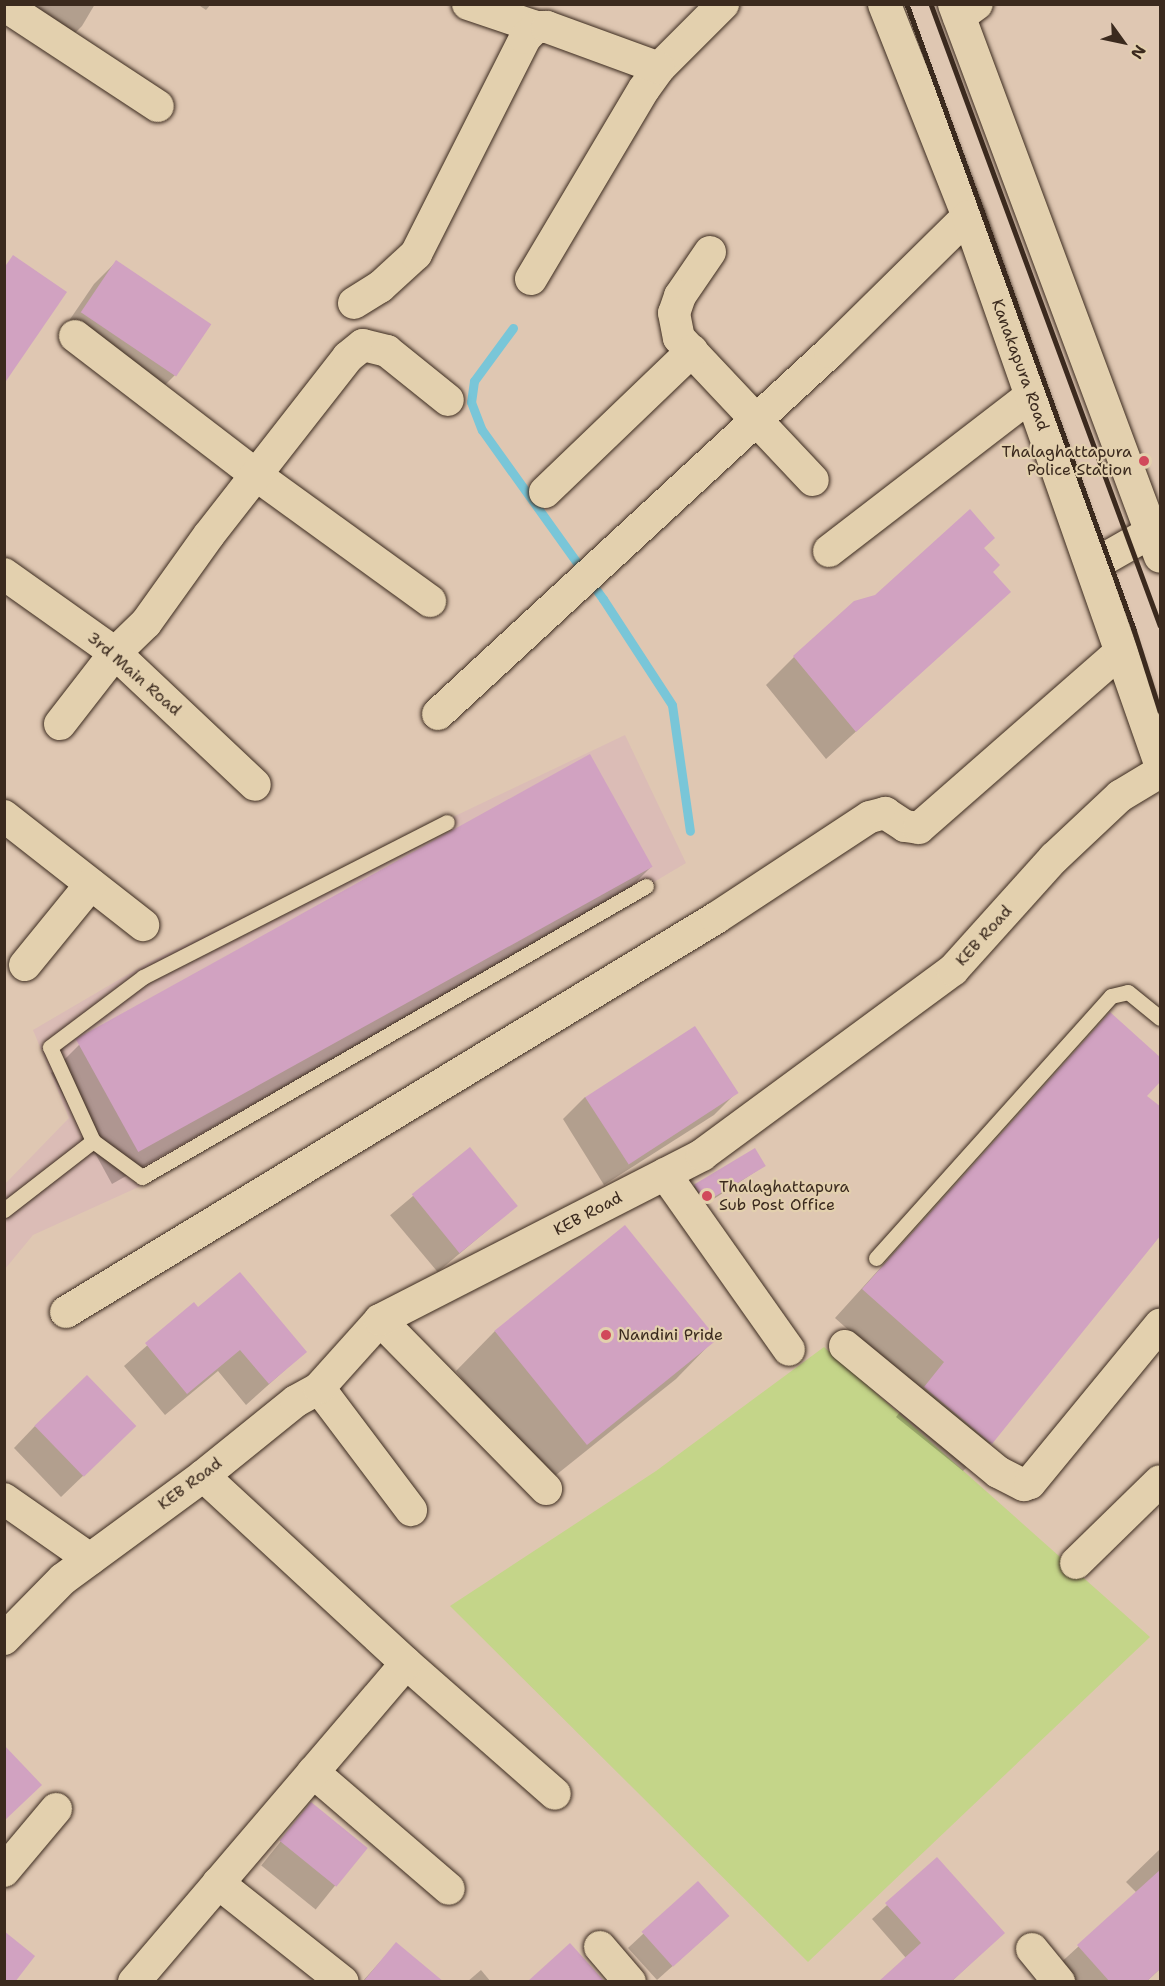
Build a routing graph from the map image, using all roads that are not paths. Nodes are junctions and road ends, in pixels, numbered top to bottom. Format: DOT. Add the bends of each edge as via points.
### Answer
graph roads {
  1 [pos="468,4"];
  2 [pos="723,4"];
  3 [pos="884,4"];
  4 [pos="4,6"];
  5 [pos="963,9"];
  6 [pos="536,27"];
  7 [pos="659,69"];
  8 [pos="158,106"];
  9 [pos="968,216"];
  10 [pos="710,252"];
  11 [pos="531,279"];
  12 [pos="354,303"];
  13 [pos="75,336"];
  14 [pos="692,351"];
  15 [pos="1030,396"];
  16 [pos="448,400"];
  17 [pos="757,419"];
  18 [pos="256,476"];
  19 [pos="813,480"];
  20 [pos="545,492"];
  21 [pos="1158,539"];
  22 [pos="829,551"];
  23 [pos="1092,566"];
  24 [pos="4,574"];
  25 [pos="430,601"];
  26 [pos="1121,651"];
  27 [pos="115,653"];
  28 [pos="438,714"];
  29 [pos="60,724"];
  30 [pos="1161,763"];
  31 [pos="1161,772"];
  32 [pos="255,785"];
  33 [pos="4,816"];
  34 [pos="447,822"];
  35 [pos="92,884"];
  36 [pos="646,886"];
  37 [pos="143,925"];
  38 [pos="25,965"];
  39 [pos="1161,1018"];
  40 [pos="93,1141"];
  41 [pos="665,1173"];
  42 [pos="4,1210"];
  43 [pos="876,1258"];
  44 [pos="66,1312"];
  45 [pos="380,1320"];
  46 [pos="1161,1325"];
  47 [pos="845,1346"];
  48 [pos="789,1350"];
  49 [pos="319,1388"];
  50 [pos="203,1476"];
  51 [pos="1161,1480"];
  52 [pos="546,1489"];
  53 [pos="4,1499"];
  54 [pos="411,1510"];
  55 [pos="90,1559"];
  56 [pos="1076,1563"];
  57 [pos="4,1639"];
  58 [pos="406,1662"];
  59 [pos="313,1772"];
  60 [pos="555,1794"];
  61 [pos="56,1809"];
  62 [pos="4,1871"];
  63 [pos="218,1883"];
  64 [pos="449,1889"];
  65 [pos="600,1947"];
  66 [pos="1032,1949"];
  67 [pos="134,1982"];
  68 [pos="342,1982"];
  69 [pos="630,1982"];
  70 [pos="1059,1982"];
  1 -- 6 [label="street"];
  2 -- 7 [label="street"];
  3 -- 9 [label="highway, Kanakapura Road"];
  4 -- 8 [label="street"];
  5 -- 21 [label="highway"];
  6 -- 7 [label="street" via="548,27"];
  6 -- 12 [label="street" via="525,38 416,254 380,287"];
  7 -- 11 [label="street"];
  9 -- 15 [label="highway, Kanakapura Road"];
  9 -- 17 [label="street"];
  10 -- 14 [label="street" via="680,296 674,313 679,338"];
  13 -- 18 [label="street"];
  14 -- 17 [label="street"];
  14 -- 20 [label="street"];
  15 -- 22 [label="street"];
  15 -- 23 [label="highway, Kanakapura Road"];
  16 -- 18 [label="street" via="387,351 363,345 348,357"];
  17 -- 19 [label="street"];
  17 -- 28 [label="street"];
  18 -- 25 [label="street"];
  18 -- 27 [label="street" via="146,623"];
  21 -- 23 [label="street"];
  23 -- 26 [label="highway, Kanakapura Road"];
  24 -- 27 [label="street, 3rd Main Road"];
  26 -- 30 [label="highway, Kanakapura Road"];
  26 -- 44 [label="street" via="919,828 912,829 885,813 870,817 716,918"];
  27 -- 29 [label="street"];
  27 -- 32 [label="street, 3rd Main Road"];
  31 -- 41 [label="street, KEB Road" via="1120,796 1054,858 953,970 702,1155"];
  33 -- 35 [label="street"];
  34 -- 40 [label="lane" via="143,977 50,1047"];
  35 -- 37 [label="street"];
  35 -- 38 [label="street"];
  36 -- 40 [label="lane" via="141,1177"];
  39 -- 43 [label="lane" via="1128,992 1111,996"];
  40 -- 42 [label="lane"];
  41 -- 45 [label="street, KEB Road"];
  41 -- 48 [label="street"];
  45 -- 49 [label="street, KEB Road"];
  45 -- 52 [label="street"];
  46 -- 47 [label="street" via="1030,1483 1024,1485 998,1472"];
  49 -- 50 [label="street, KEB Road" via="296,1401"];
  49 -- 54 [label="street"];
  50 -- 55 [label="street, KEB Road"];
  50 -- 58 [label="street"];
  51 -- 56 [label="street"];
  53 -- 55 [label="street"];
  55 -- 57 [label="street, KEB Road" via="63,1579"];
  58 -- 59 [label="street"];
  58 -- 60 [label="street"];
  59 -- 63 [label="street"];
  59 -- 64 [label="street"];
  61 -- 62 [label="street"];
  63 -- 67 [label="street"];
  63 -- 68 [label="street"];
  65 -- 69 [label="street"];
  66 -- 70 [label="street"];
}
